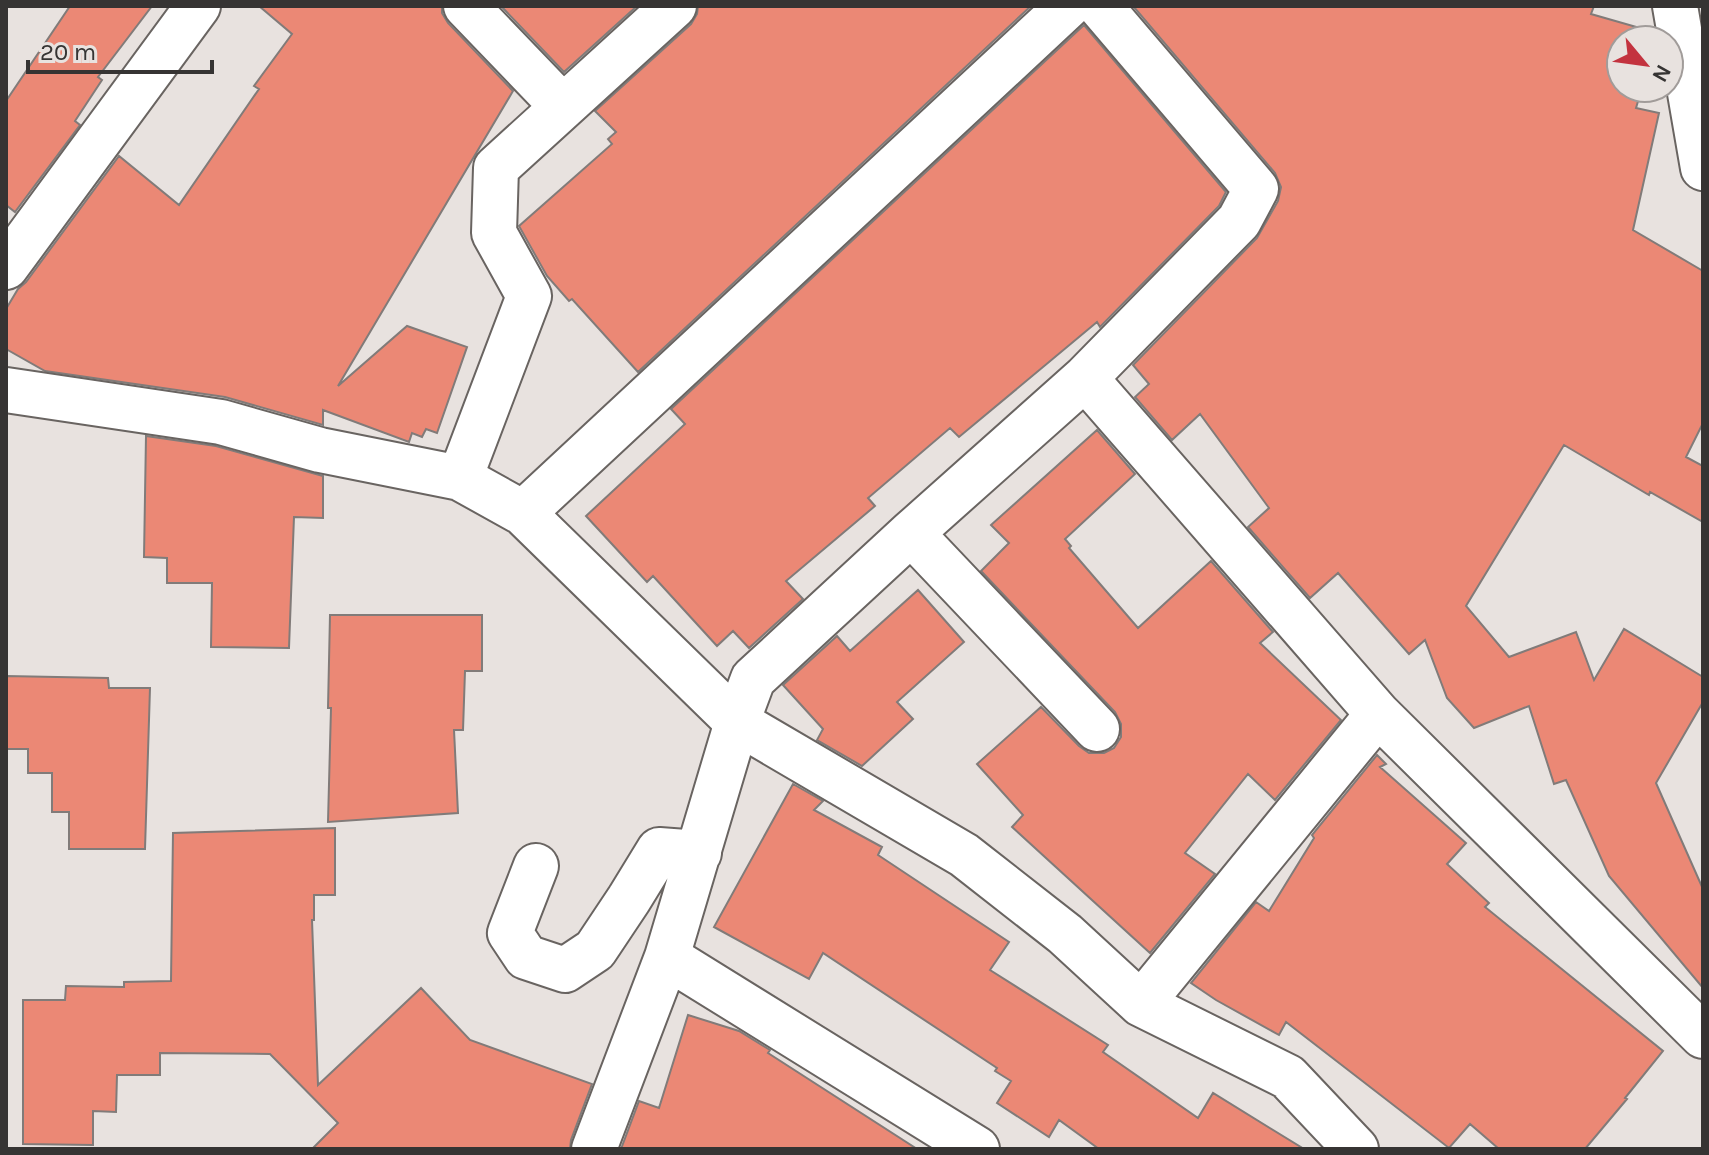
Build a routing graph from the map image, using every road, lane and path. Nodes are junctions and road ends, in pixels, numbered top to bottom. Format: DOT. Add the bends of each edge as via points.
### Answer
graph roads {
  1 [pos="198,6"];
  2 [pos="466,6"];
  3 [pos="674,6"];
  4 [pos="1068,6"];
  5 [pos="1100,6"];
  6 [pos="1675,6"];
  7 [pos="563,107"];
  8 [pos="1703,168"];
  9 [pos="6,267"];
  10 [pos="1085,378"];
  11 [pos="6,390"];
  12 [pos="460,478"];
  13 [pos="523,513"];
  14 [pos="911,533"];
  15 [pos="1378,714"];
  16 [pos="737,722"];
  17 [pos="1097,729"];
  18 [pos="699,853"];
  19 [pos="536,866"];
  20 [pos="667,957"];
  21 [pos="1141,1004"];
  22 [pos="1703,1036"];
  23 [pos="594,1149"];
  24 [pos="977,1149"];
  25 [pos="1356,1149"];
  1 -- 9 [label="street"];
  2 -- 7 [label="street"];
  3 -- 7 [label="street"];
  4 -- 13 [label="street"];
  5 -- 10 [label="street" via="1256,189 1239,221"];
  6 -- 8 [label="street"];
  7 -- 12 [label="street" via="496,168 494,233 529,296"];
  10 -- 14 [label="street"];
  10 -- 15 [label="street"];
  11 -- 12 [label="street" via="221,422 320,450"];
  12 -- 13 [label="street"];
  13 -- 16 [label="street"];
  14 -- 16 [label="street" via="753,679"];
  14 -- 17 [label="street"];
  15 -- 21 [label="street"];
  15 -- 22 [label="street"];
  16 -- 18 [label="street"];
  16 -- 21 [label="street" via="964,855 1065,934"];
  18 -- 19 [label="street" via="659,850 595,950 565,970 526,957 510,933"];
  18 -- 20 [label="street"];
  20 -- 23 [label="street"];
  20 -- 24 [label="street"];
  21 -- 25 [label="street" via="1288,1077"];
}
